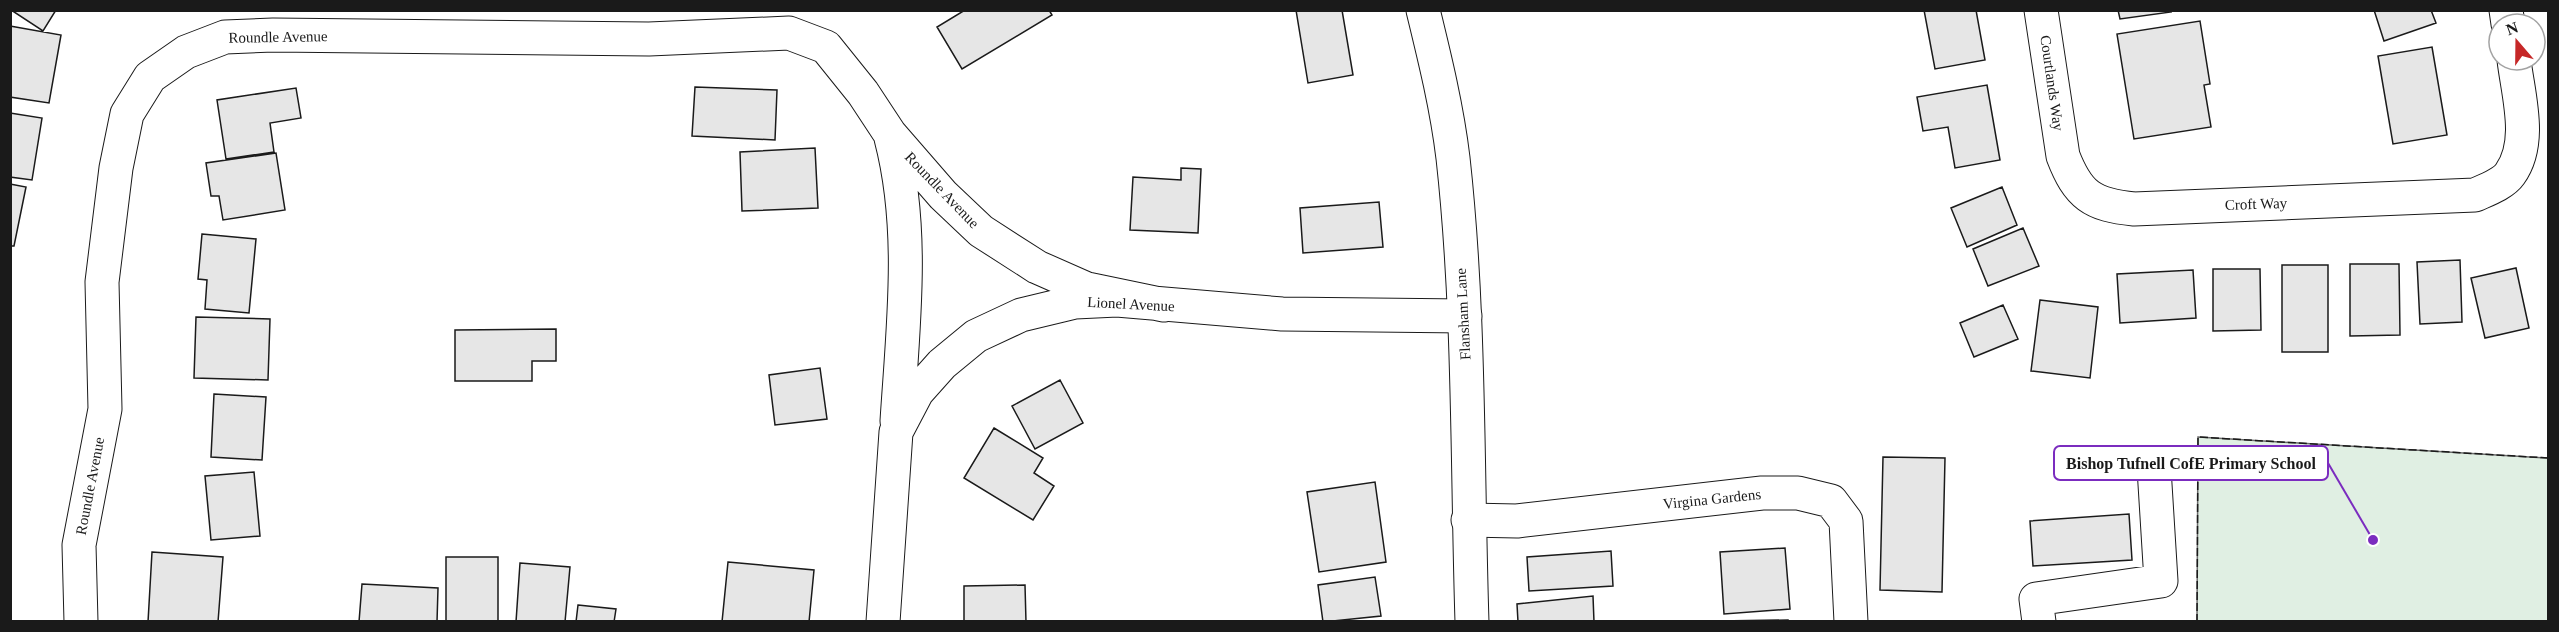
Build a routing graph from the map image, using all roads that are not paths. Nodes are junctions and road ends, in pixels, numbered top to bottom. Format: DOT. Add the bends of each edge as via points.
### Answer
graph roads {
  1 [pos="1423,10"];
  2 [pos="2041,10"];
  3 [pos="2516,72"];
  4 [pos="890,134"];
  5 [pos="2063,156"];
  6 [pos="1164,305"];
  7 [pos="1465,316"];
  8 [pos="896,432"];
  9 [pos="2154,468"];
  10 [pos="1468,520"];
  11 [pos="81,621"];
  12 [pos="883,621"];
  13 [pos="1472,621"];
  14 [pos="1851,621"];
  15 [pos="2038,621"];
  1 -- 7 [label="street, Flansham Lane" via="1453,157"];
  2 -- 5 [label="street, Courtlands Way"];
  3 -- 5 [label="street, Croft Way" via="2523,129 2520,155 2510,175 2475,195 2108,207 2084,195 2071,178"];
  4 -- 6 [label="street, Roundle Avenue" via="943,195 981,231 1037,267 1087,289"];
  4 -- 8 [label="street, Roundle Avenue" via="900,172 904,223 905,301"];
  4 -- 11 [label="street, Roundle Avenue" via="826,47 789,33 649,39 273,35 225,37 186,52 150,77 127,114 116,168 102,282 105,409 79,545"];
  6 -- 7 [label="street, Lionel Avenue" via="1282,314"];
  6 -- 8 [label="street, Lionel Avenue" via="1118,300 1075,302 1021,315 975,336 917,392"];
  7 -- 10 [label="street, Flansham Lane"];
  8 -- 12 [label="street, Lionel Avenue"];
  9 -- 15 [label="street" via="2161,580 2036,599"];
  10 -- 13 [label="street, Flansham Lane"];
  10 -- 14 [label="street, Virgina Gardens" via="1517,521 1762,493 1798,493 1831,501 1846,521"];
}
